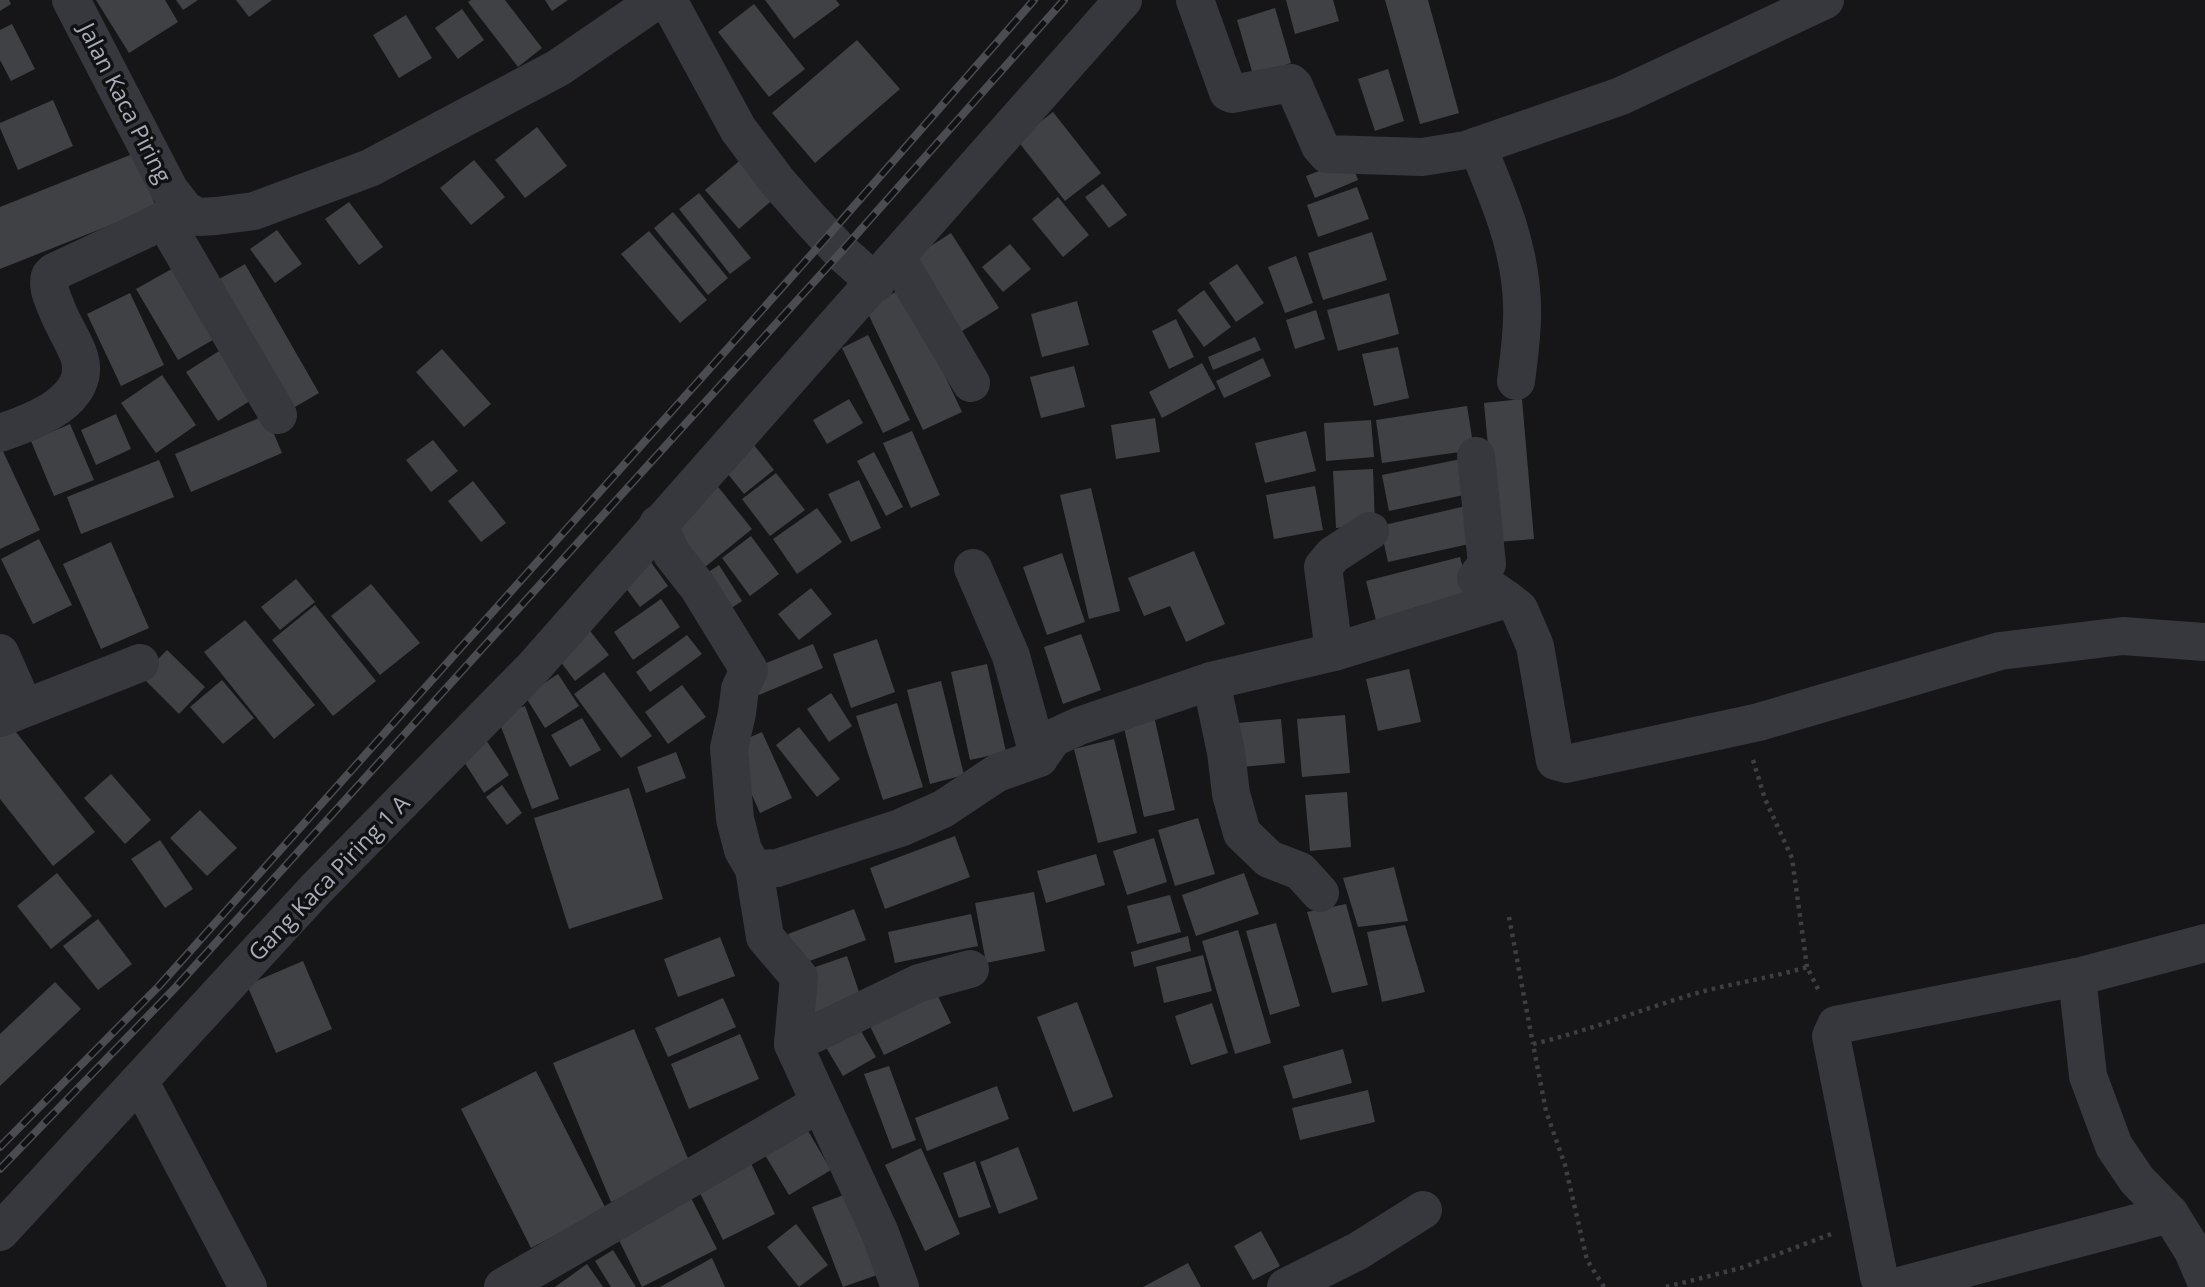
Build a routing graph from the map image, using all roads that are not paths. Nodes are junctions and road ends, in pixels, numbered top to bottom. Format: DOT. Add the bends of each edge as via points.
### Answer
graph roads {
  1 [pos="71,0"];
  2 [pos="657,0"];
  3 [pos="668,0"];
  4 [pos="1123,0"];
  5 [pos="1195,0"];
  6 [pos="1825,0"];
  7 [pos="1477,146"];
  8 [pos="172,213"];
  9 [pos="887,270"];
  10 [pos="1517,381"];
  11 [pos="971,383"];
  12 [pos="278,415"];
  13 [pos="0,433"];
  14 [pos="1476,456"];
  15 [pos="658,524"];
  16 [pos="1370,531"];
  17 [pos="973,568"];
  18 [pos="1506,599"];
  19 [pos="2205,642"];
  20 [pos="1334,652"];
  21 [pos="0,653"];
  22 [pos="139,663"];
  23 [pos="1211,681"];
  24 [pos="12,712"];
  25 [pos="1039,758"];
  26 [pos="754,869"];
  27 [pos="1320,893"];
  28 [pos="2205,943"];
  29 [pos="970,970"];
  30 [pos="2077,977"];
  31 [pos="793,1044"];
  32 [pos="139,1083"];
  33 [pos="820,1103"];
  34 [pos="1423,1210"];
  35 [pos="2170,1214"];
  36 [pos="0,1232"];
  37 [pos="2205,1279"];
  38 [pos="894,1285"];
  39 [pos="248,1287"];
  40 [pos="503,1287"];
  41 [pos="1286,1287"];
  42 [pos="1895,1287"];
  1 -- 8 [label="street, Jalan Kaca Piring" via="169,189"];
  2 -- 8 [label="street" via="558,68 370,168 254,211 198,216"];
  3 -- 9 [label="street" via="738,130 777,181 841,252"];
  4 -- 9 [label="street, Gang Kaca Piring 1 A"];
  5 -- 7 [label="street" via="1228,92 1291,83 1320,146 1330,156 1422,157"];
  6 -- 7 [label="street" via="1621,96"];
  7 -- 10 [label="street" via="1517,256 1523,307"];
  8 -- 12 [label="street, Jalan Kaca Piring"];
  8 -- 13 [label="street" via="50,276 61,323 78,354 81,381 53,409"];
  9 -- 11 [label="street"];
  9 -- 15 [label="street, Gang Kaca Piring 1 A"];
  14 -- 18 [label="street" via="1487,564 1476,578"];
  15 -- 26 [label="street" via="672,554 698,587 748,670 729,748 735,819 743,850"];
  15 -- 32 [label="street, Gang Kaca Piring 1 A" via="533,668 315,890"];
  16 -- 20 [label="street" via="1323,567"];
  17 -- 25 [label="street" via="1011,656"];
  18 -- 19 [label="street" via="1519,610 1535,646 1555,761 1566,764 1759,722 2000,651 2123,636"];
  18 -- 20 [label="street"];
  20 -- 23 [label="street"];
  21 -- 24 [label="street"];
  22 -- 24 [label="street"];
  23 -- 25 [label="street" via="1079,726 1053,738"];
  23 -- 27 [label="street" via="1242,833 1269,859 1300,871"];
  25 -- 26 [label="street" via="997,774 943,809 900,828 777,868"];
  26 -- 31 [label="street" via="765,937 799,977"];
  28 -- 30 [label="street"];
  29 -- 31 [label="street" via="919,984"];
  30 -- 35 [label="street" via="2088,1076 2114,1146 2137,1180"];
  30 -- 42 [label="street" via="1836,1025 1831,1036 1878,1277"];
  31 -- 33 [label="street"];
  32 -- 36 [label="street, Gang Kaca Piring 1 A"];
  32 -- 39 [label="street"];
  33 -- 38 [label="street" via="880,1233"];
  33 -- 40 [label="street"];
  34 -- 41 [label="street" via="1358,1251"];
  35 -- 37 [label="street"];
  35 -- 42 [label="street"];
}
